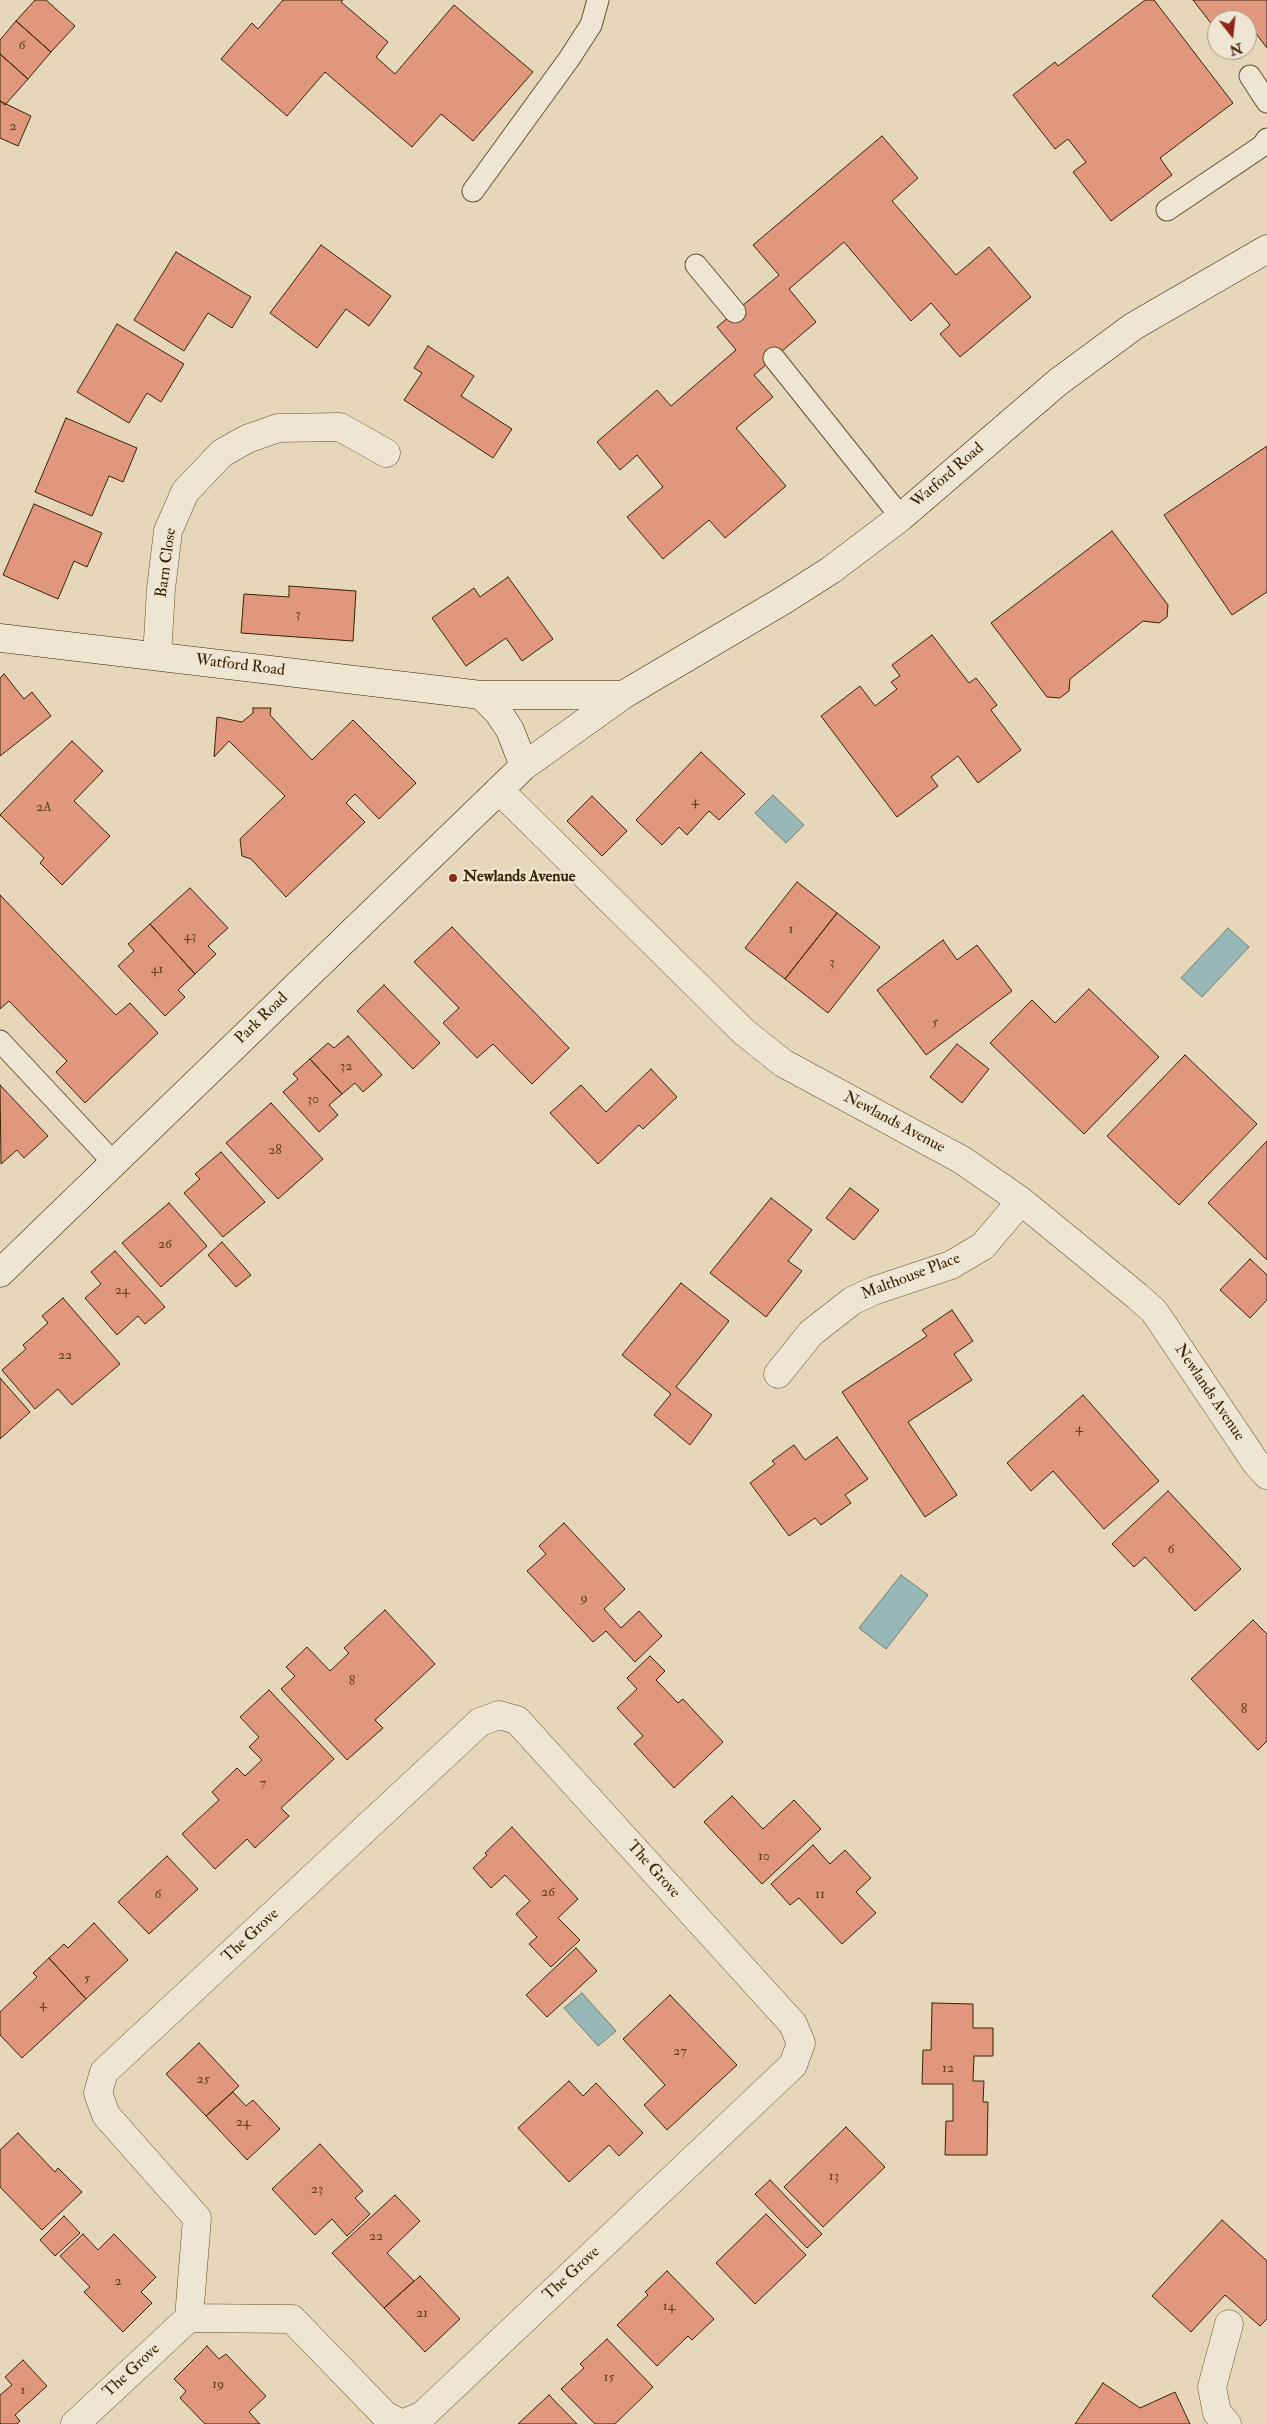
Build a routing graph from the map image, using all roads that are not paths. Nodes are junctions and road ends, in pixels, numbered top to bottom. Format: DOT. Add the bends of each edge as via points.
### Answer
graph roads {
  1 [pos="598,0"];
  2 [pos="1250,76"];
  3 [pos="1267,102"];
  4 [pos="1265,146"];
  5 [pos="473,191"];
  6 [pos="1167,210"];
  7 [pos="1267,248"];
  8 [pos="696,265"];
  9 [pos="735,312"];
  10 [pos="774,358"];
  11 [pos="386,453"];
  12 [pos="902,517"];
  13 [pos="0,638"];
  14 [pos="157,656"];
  15 [pos="481,695"];
  16 [pos="623,695"];
  17 [pos="524,766"];
  18 [pos="499,790"];
  19 [pos="0,1041"];
  20 [pos="114,1163"];
  21 [pos="1021,1200"];
  22 [pos="0,1273"];
  23 [pos="778,1374"];
  24 [pos="1267,1475"];
  25 [pos="189,2318"];
  26 [pos="1229,2324"];
  27 [pos="75,2424"];
  28 [pos="1227,2424"];
  1 -- 5 [label="lane" via="591,25"];
  2 -- 3 [label="lane"];
  4 -- 6 [label="lane"];
  7 -- 12 [label="street, Watford Road" via="1134,326 1058,382"];
  8 -- 9 [label="lane"];
  10 -- 12 [label="lane"];
  11 -- 14 [label="street, Barn Close" via="340,427 278,428 222,453 185,492 168,532"];
  12 -- 16 [label="street, Watford Road" via="831,570 784,600"];
  13 -- 14 [label="street, Watford Road"];
  14 -- 15 [label="street, Watford Road"];
  15 -- 16 [label="street, Watford Road"];
  15 -- 17 [label="street" via="510,730"];
  16 -- 17 [label="street, Watford Road"];
  17 -- 18 [label="street, Park Road"];
  18 -- 20 [label="street, Park Road"];
  18 -- 21 [label="street, Newlands Avenue" via="744,1032 783,1063 962,1160"];
  19 -- 20 [label="lane"];
  20 -- 22 [label="street, Park Road"];
  21 -- 23 [label="street, Malthouse Place" via="983,1246 951,1265 852,1301 811,1333"];
  21 -- 24 [label="street, Newlands Avenue" via="1154,1312"];
  25 -- 25 [label="street, The Grove" via="197,2218 106,2115 98,2093 104,2072 480,1722 499,1715 517,1720 793,2024 801,2042 792,2065 422,2415 402,2424 385,2415 292,2319"];
  25 -- 27 [label="street, The Grove"];
  26 -- 28 [label="street" via="1212,2387 1217,2413"];
}
